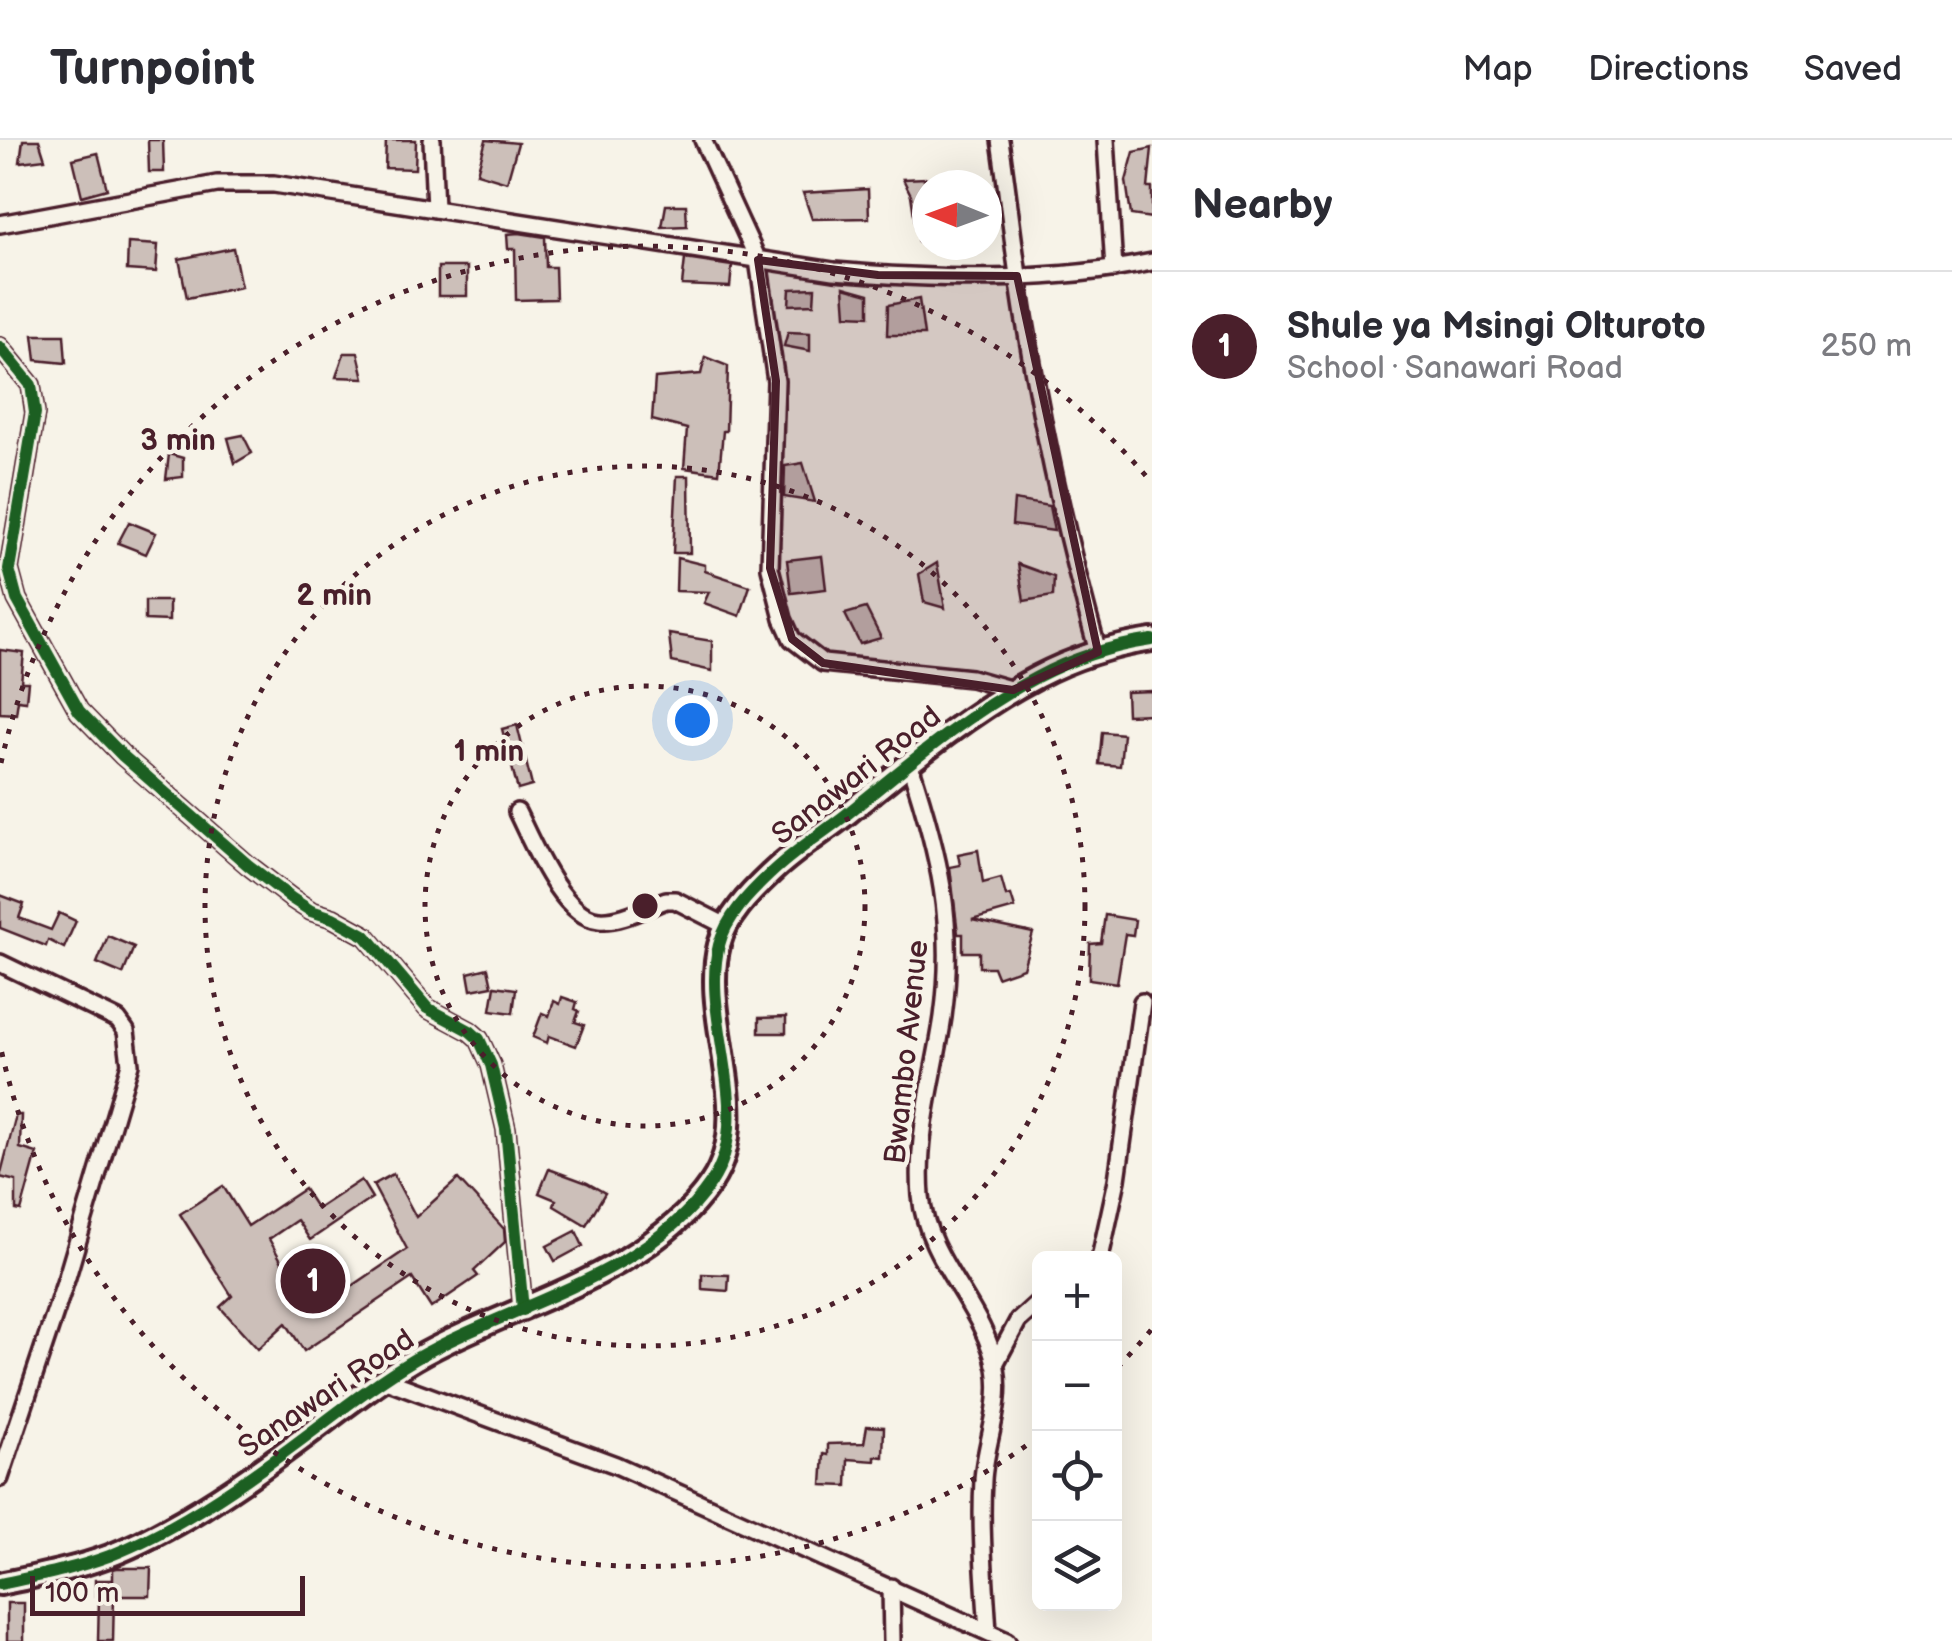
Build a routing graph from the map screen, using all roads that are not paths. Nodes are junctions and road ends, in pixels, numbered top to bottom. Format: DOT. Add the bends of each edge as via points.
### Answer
graph roads {
  1 [pos="432,140"];
  2 [pos="703,140"];
  3 [pos="1000,140"];
  4 [pos="1106,140"];
  5 [pos="435,209"];
  6 [pos="0,224"];
  7 [pos="758,260"];
  8 [pos="1152,262"];
  9 [pos="1114,269"];
  10 [pos="1017,276"];
  11 [pos="0,347"];
  12 [pos="1152,640"];
  13 [pos="1098,652"];
  14 [pos="1013,690"];
  15 [pos="910,765"];
  16 [pos="518,812"];
  17 [pos="726,926"];
  18 [pos="0,964"];
  19 [pos="1142,1002"];
  20 [pos="1101,1251"];
  21 [pos="1032,1308"];
  22 [pos="523,1310"];
  23 [pos="995,1364"];
  24 [pos="384,1379"];
  25 [pos="0,1478"];
  26 [pos="0,1584"];
  27 [pos="891,1587"];
  28 [pos="988,1632"];
  29 [pos="892,1641"];
  30 [pos="1007,1641"];
  1 -- 5 [label="street"];
  2 -- 7 [label="street"];
  3 -- 10 [label="street"];
  4 -- 9 [label="street"];
  5 -- 6 [label="street" via="245,183"];
  5 -- 7 [label="street"];
  7 -- 10 [label="street" via="878,275"];
  7 -- 14 [label="street" via="776,382 770,568 792,639 823,663 972,678"];
  8 -- 9 [label="street"];
  9 -- 10 [label="street"];
  10 -- 13 [label="street"];
  11 -- 22 [label="street" via="31,385 35,414 9,569 17,599 79,711 123,756 291,898 366,936 427,1008 478,1038 506,1129"];
  12 -- 13 [label="street, Sanawari Road"];
  13 -- 14 [label="street, Sanawari Road"];
  14 -- 15 [label="street, Sanawari Road"];
  15 -- 17 [label="street, Sanawari Road" via="772,871"];
  15 -- 23 [label="street, Bwambo Avenue" via="947,908 943,1014 920,1136 922,1202 932,1238"];
  16 -- 17 [label="street" via="550,875 585,915 612,919 675,900"];
  17 -- 22 [label="street, Sanawari Road" via="716,966 728,1132 713,1180 666,1230"];
  18 -- 25 [label="street" via="118,1020 130,1064"];
  19 -- 20 [label="street"];
  21 -- 23 [label="street"];
  22 -- 24 [label="street, Sanawari Road"];
  23 -- 28 [label="street, Bwambo Avenue" via="997,1404 983,1481"];
  24 -- 26 [label="street, Sanawari Road" via="231,1488 137,1544"];
  24 -- 27 [label="street" via="585,1452"];
  27 -- 28 [label="street"];
  27 -- 29 [label="street"];
  28 -- 30 [label="street"];
}
